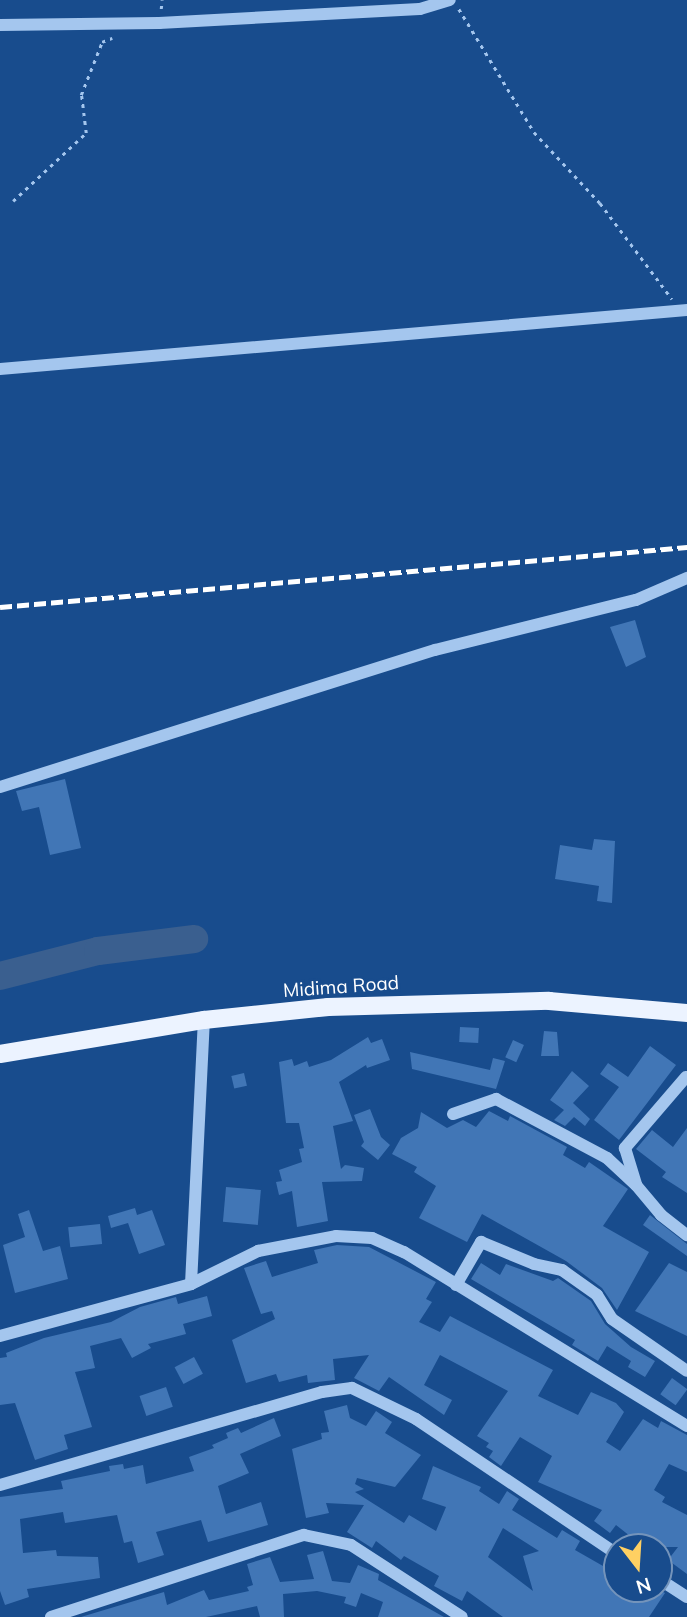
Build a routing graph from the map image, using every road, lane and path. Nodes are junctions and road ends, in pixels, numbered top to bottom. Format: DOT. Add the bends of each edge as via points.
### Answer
graph roads {
  1 [pos="162,0"];
  2 [pos="452,0"];
  3 [pos="159,23"];
  4 [pos="0,25"];
  5 [pos="125,34"];
  6 [pos="13,201"];
  7 [pos="683,309"];
  8 [pos="0,369"];
  9 [pos="687,578"];
  10 [pos="0,787"];
  11 [pos="687,1013"];
  12 [pos="204,1020"];
  13 [pos="0,1054"];
  14 [pos="687,1077"];
  15 [pos="453,1114"];
  16 [pos="636,1185"];
  17 [pos="687,1235"];
  18 [pos="191,1284"];
  19 [pos="456,1284"];
  20 [pos="0,1336"];
  21 [pos="687,1371"];
  22 [pos="687,1426"];
  23 [pos="0,1486"];
  24 [pos="603,1545"];
  25 [pos="51,1617"];
  26 [pos="462,1617"];
  1 -- 3 [label="path"];
  2 -- 3 [label="street" via="420,9"];
  2 -- 7 [label="path" via="534,132 600,203"];
  3 -- 4 [label="street"];
  5 -- 6 [label="path" via="102,42 81,95 86,133"];
  7 -- 8 [label="street"];
  9 -- 10 [label="street" via="636,600 435,650"];
  11 -- 12 [label="main road, Midima Road" via="549,1002 442,1001"];
  12 -- 13 [label="main road, Midima Road"];
  12 -- 18 [label="street"];
  14 -- 16 [label="street" via="625,1148"];
  15 -- 16 [label="street" via="496,1099 607,1158"];
  16 -- 17 [label="street" via="661,1215"];
  18 -- 19 [label="street" via="258,1251 336,1236 372,1238"];
  18 -- 20 [label="street"];
  19 -- 21 [label="street" via="481,1242 562,1270 597,1295 612,1319"];
  19 -- 22 [label="street"];
  23 -- 24 [label="street" via="322,1392 352,1388 416,1419"];
  25 -- 26 [label="street" via="304,1535 351,1545"];
}
